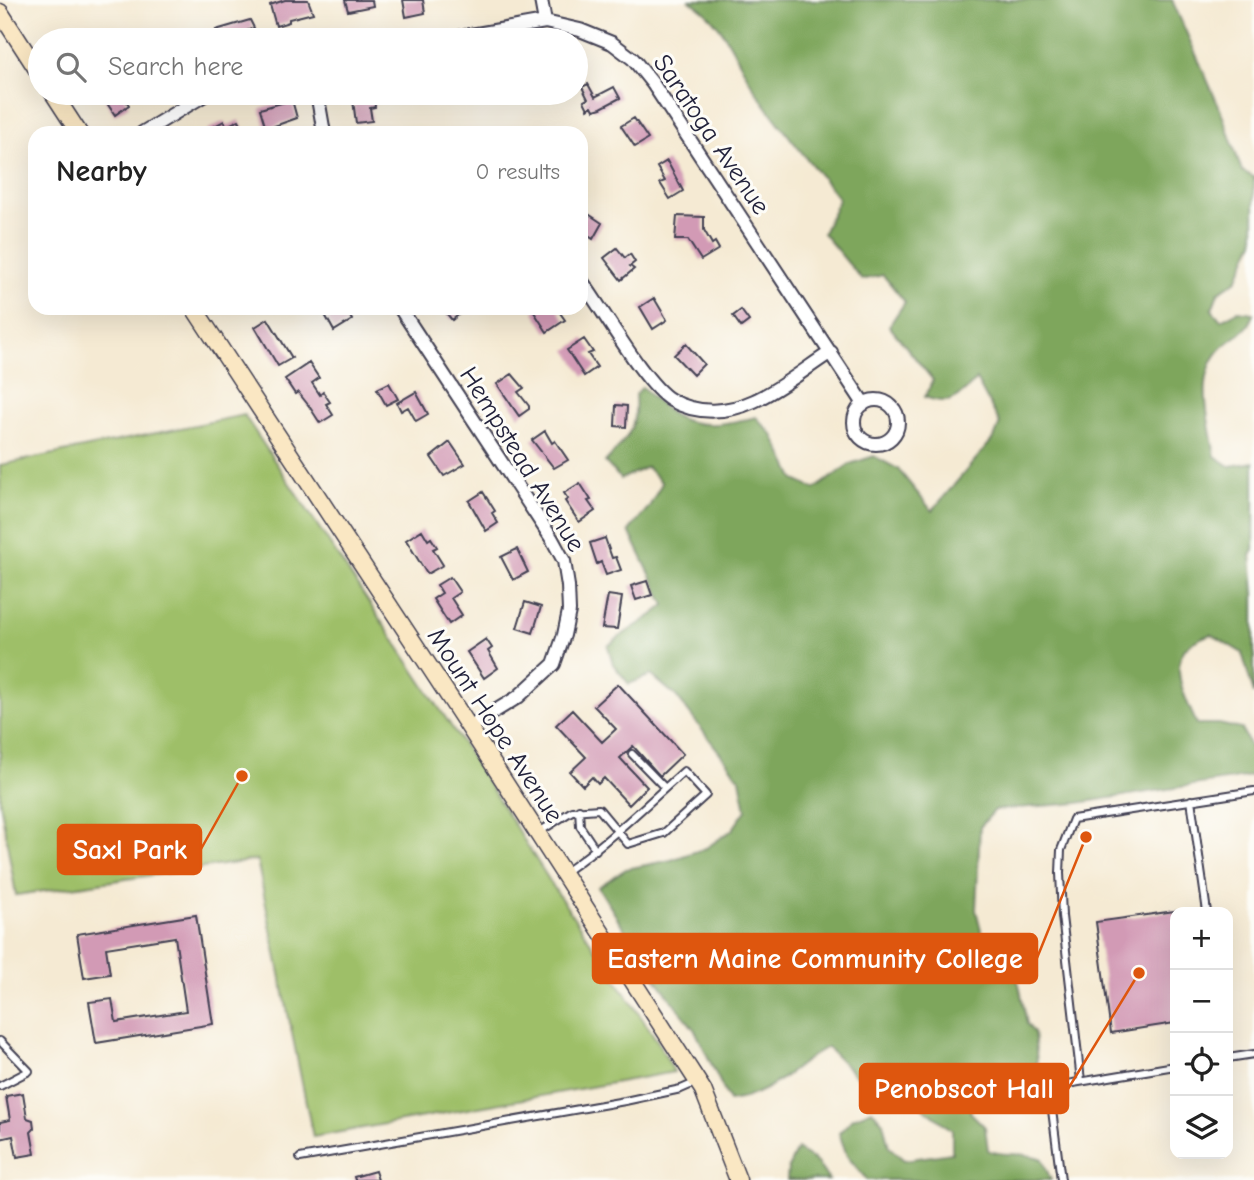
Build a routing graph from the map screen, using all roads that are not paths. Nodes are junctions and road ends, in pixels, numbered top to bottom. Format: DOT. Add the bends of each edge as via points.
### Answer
graph roads {
  1 [pos="541,0"];
  2 [pos="0,12"];
  3 [pos="545,22"];
  4 [pos="511,28"];
  5 [pos="571,28"];
  6 [pos="588,33"];
  7 [pos="28,55"];
  8 [pos="61,105"];
  9 [pos="188,105"];
  10 [pos="319,105"];
  11 [pos="74,126"];
  12 [pos="154,126"];
  13 [pos="323,126"];
  14 [pos="588,291"];
  15 [pos="199,315"];
  16 [pos="405,315"];
  17 [pos="831,352"];
  18 [pos="864,404"];
  19 [pos="469,727"];
  20 [pos="632,754"];
  21 [pos="665,788"];
  22 [pos="1254,791"];
  23 [pos="1191,800"];
  24 [pos="579,809"];
  25 [pos="618,832"];
  26 [pos="537,833"];
  27 [pos="596,850"];
  28 [pos="563,873"];
  29 [pos="1206,907"];
  30 [pos="0,1041"];
  31 [pos="1254,1054"];
  32 [pos="1233,1057"];
  33 [pos="1170,1067"];
  34 [pos="698,1081"];
  35 [pos="1082,1081"];
  36 [pos="0,1086"];
  37 [pos="300,1158"];
  38 [pos="738,1180"];
  39 [pos="1061,1180"];
  1 -- 3 [label="street"];
  2 -- 7 [label="street"];
  3 -- 4 [label="street, Saratoga Avenue"];
  3 -- 5 [label="street, Saratoga Avenue"];
  6 -- 17 [label="street, Saratoga Avenue" via="634,59 653,83"];
  8 -- 11 [label="street"];
  9 -- 12 [label="street"];
  10 -- 13 [label="street"];
  14 -- 17 [label="street" via="649,378 671,400 687,406 725,411 755,401"];
  15 -- 19 [label="street, Mount Hope Avenue"];
  16 -- 19 [label="street, Hempstead Avenue" via="552,539 564,561 568,586 569,611 554,664 518,697"];
  17 -- 18 [label="street, Saratoga Avenue"];
  19 -- 26 [label="street, Mount Hope Avenue"];
  20 -- 21 [label="lane"];
  21 -- 25 [label="lane"];
  21 -- 25 [label="lane" via="684,771 706,796 664,833 628,844"];
  22 -- 23 [label="lane"];
  23 -- 29 [label="lane"];
  23 -- 35 [label="lane" via="1073,819 1064,839 1062,916"];
  24 -- 25 [label="lane" via="598,808"];
  24 -- 26 [label="lane"];
  24 -- 27 [label="lane" via="580,826"];
  25 -- 27 [label="lane"];
  26 -- 28 [label="street, Mount Hope Avenue"];
  27 -- 28 [label="lane"];
  28 -- 34 [label="street, Mount Hope Avenue"];
  30 -- 36 [label="lane" via="29,1071"];
  31 -- 32 [label="lane"];
  33 -- 35 [label="lane"];
  34 -- 37 [label="lane" via="625,1101"];
  34 -- 38 [label="street, Mount Hope Avenue"];
  35 -- 39 [label="lane" via="1049,1087"];
}
